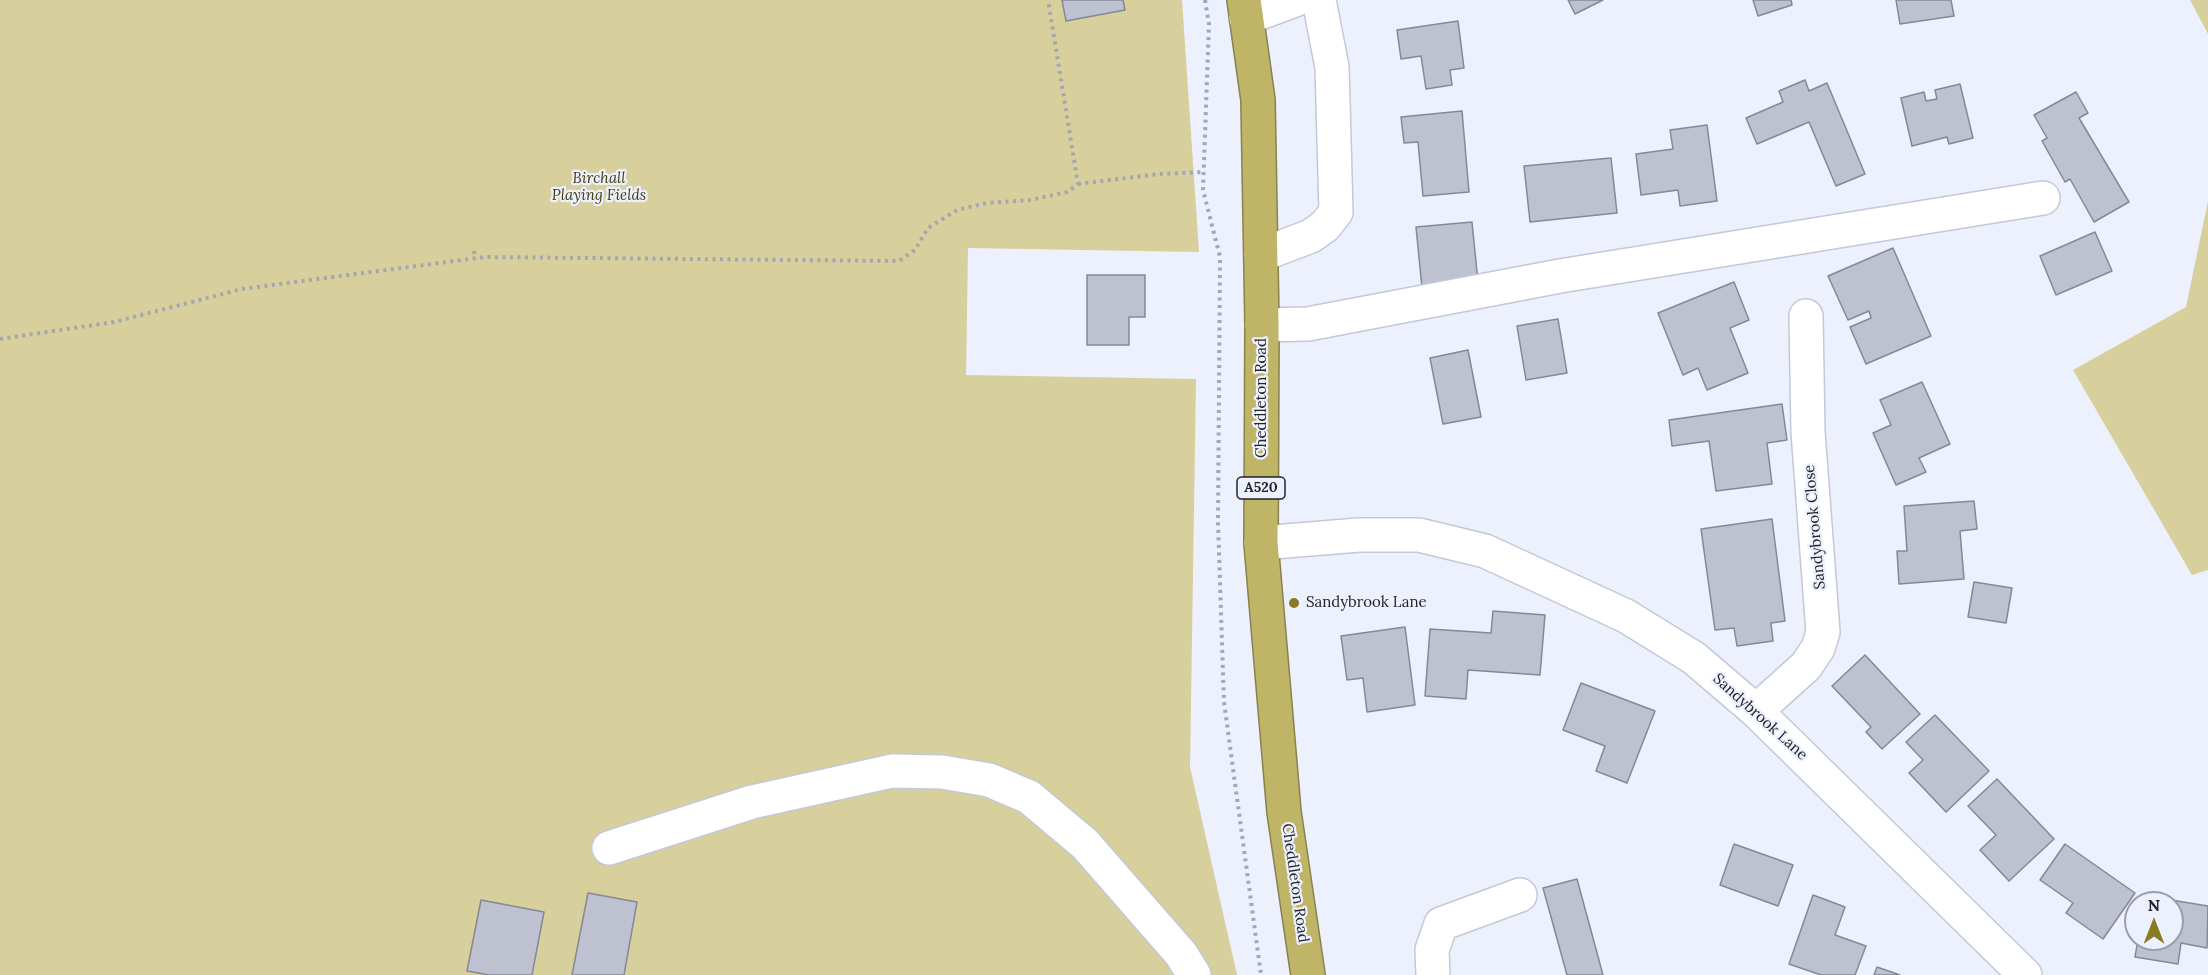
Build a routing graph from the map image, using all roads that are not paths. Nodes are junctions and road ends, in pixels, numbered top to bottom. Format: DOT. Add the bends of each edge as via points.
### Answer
graph roads {
  1 [pos="1294,0"];
  2 [pos="1319,0"];
  3 [pos="1245,9"];
  4 [pos="2043,198"];
  5 [pos="1261,255"];
  6 [pos="1806,316"];
  7 [pos="1262,325"];
  8 [pos="1261,543"];
  9 [pos="1756,711"];
  10 [pos="609,848"];
  11 [pos="1520,895"];
  12 [pos="1194,975"];
  13 [pos="1308,975"];
  14 [pos="1433,975"];
  15 [pos="2025,975"];
  1 -- 3 [label="street"];
  2 -- 5 [label="street" via="1332,67 1336,212 1311,236"];
  3 -- 5 [label="highway, Cheddleton Road / A520" via="1258,100"];
  4 -- 7 [label="street" via="1560,276 1308,324"];
  5 -- 7 [label="highway, Cheddleton Road / A520"];
  6 -- 9 [label="street, Sandybrook Close" via="1808,432 1824,632 1806,666"];
  7 -- 8 [label="highway, Cheddleton Road / A520"];
  8 -- 9 [label="street, Sandybrook Lane" via="1359,535 1419,535 1485,551 1626,616 1694,658"];
  8 -- 13 [label="highway, Cheddleton Road / A520" via="1284,812"];
  9 -- 15 [label="street, Sandybrook Lane"];
  10 -- 12 [label="street" via="752,802 892,771 942,772 989,780 1029,797 1085,844 1181,954"];
  11 -- 14 [label="street" via="1442,924 1432,950"];
}
